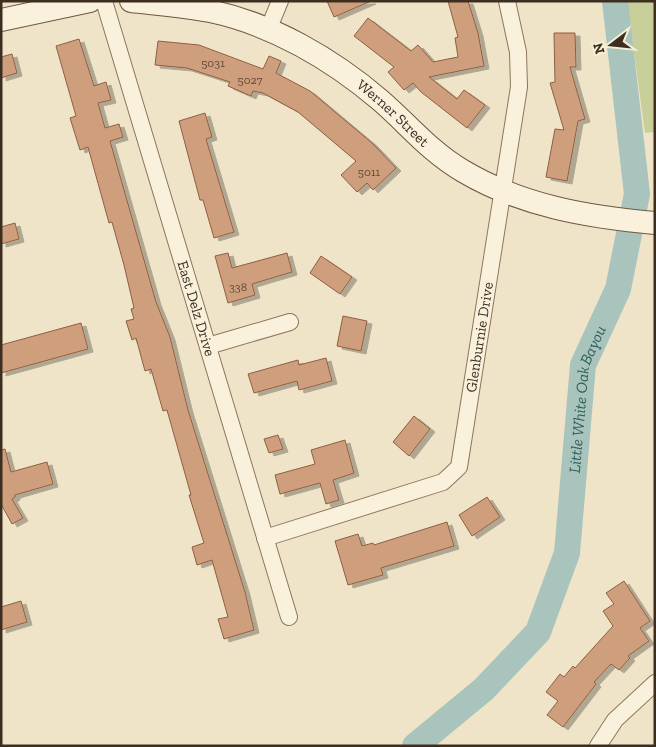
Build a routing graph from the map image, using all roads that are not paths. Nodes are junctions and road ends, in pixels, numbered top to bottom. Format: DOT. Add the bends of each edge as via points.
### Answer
graph roads {
  1 [pos="90,1"];
  2 [pos="104,1"];
  3 [pos="132,1"];
  4 [pos="280,1"];
  5 [pos="507,1"];
  6 [pos="1,20"];
  7 [pos="268,30"];
  8 [pos="503,192"];
  9 [pos="655,223"];
  10 [pos="290,322"];
  11 [pos="208,346"];
  12 [pos="265,538"];
  13 [pos="289,617"];
  14 [pos="655,683"];
  15 [pos="601,744"];
  1 -- 6 [label="street"];
  2 -- 11 [label="street, East Delz Drive"];
  3 -- 7 [label="street, Werner Street" via="213,12"];
  4 -- 7 [label="street"];
  5 -- 8 [label="street, Glenburnie Drive" via="518,52 519,87"];
  7 -- 8 [label="street, Werner Street" via="345,72 381,101 422,142 462,171"];
  8 -- 9 [label="street, Werner Street" via="534,203 610,219"];
  8 -- 12 [label="street, Glenburnie Drive" via="459,467 443,482"];
  10 -- 11 [label="street"];
  11 -- 12 [label="street, East Delz Drive"];
  12 -- 13 [label="street, East Delz Drive"];
  14 -- 15 [label="street" via="615,720"];
}
